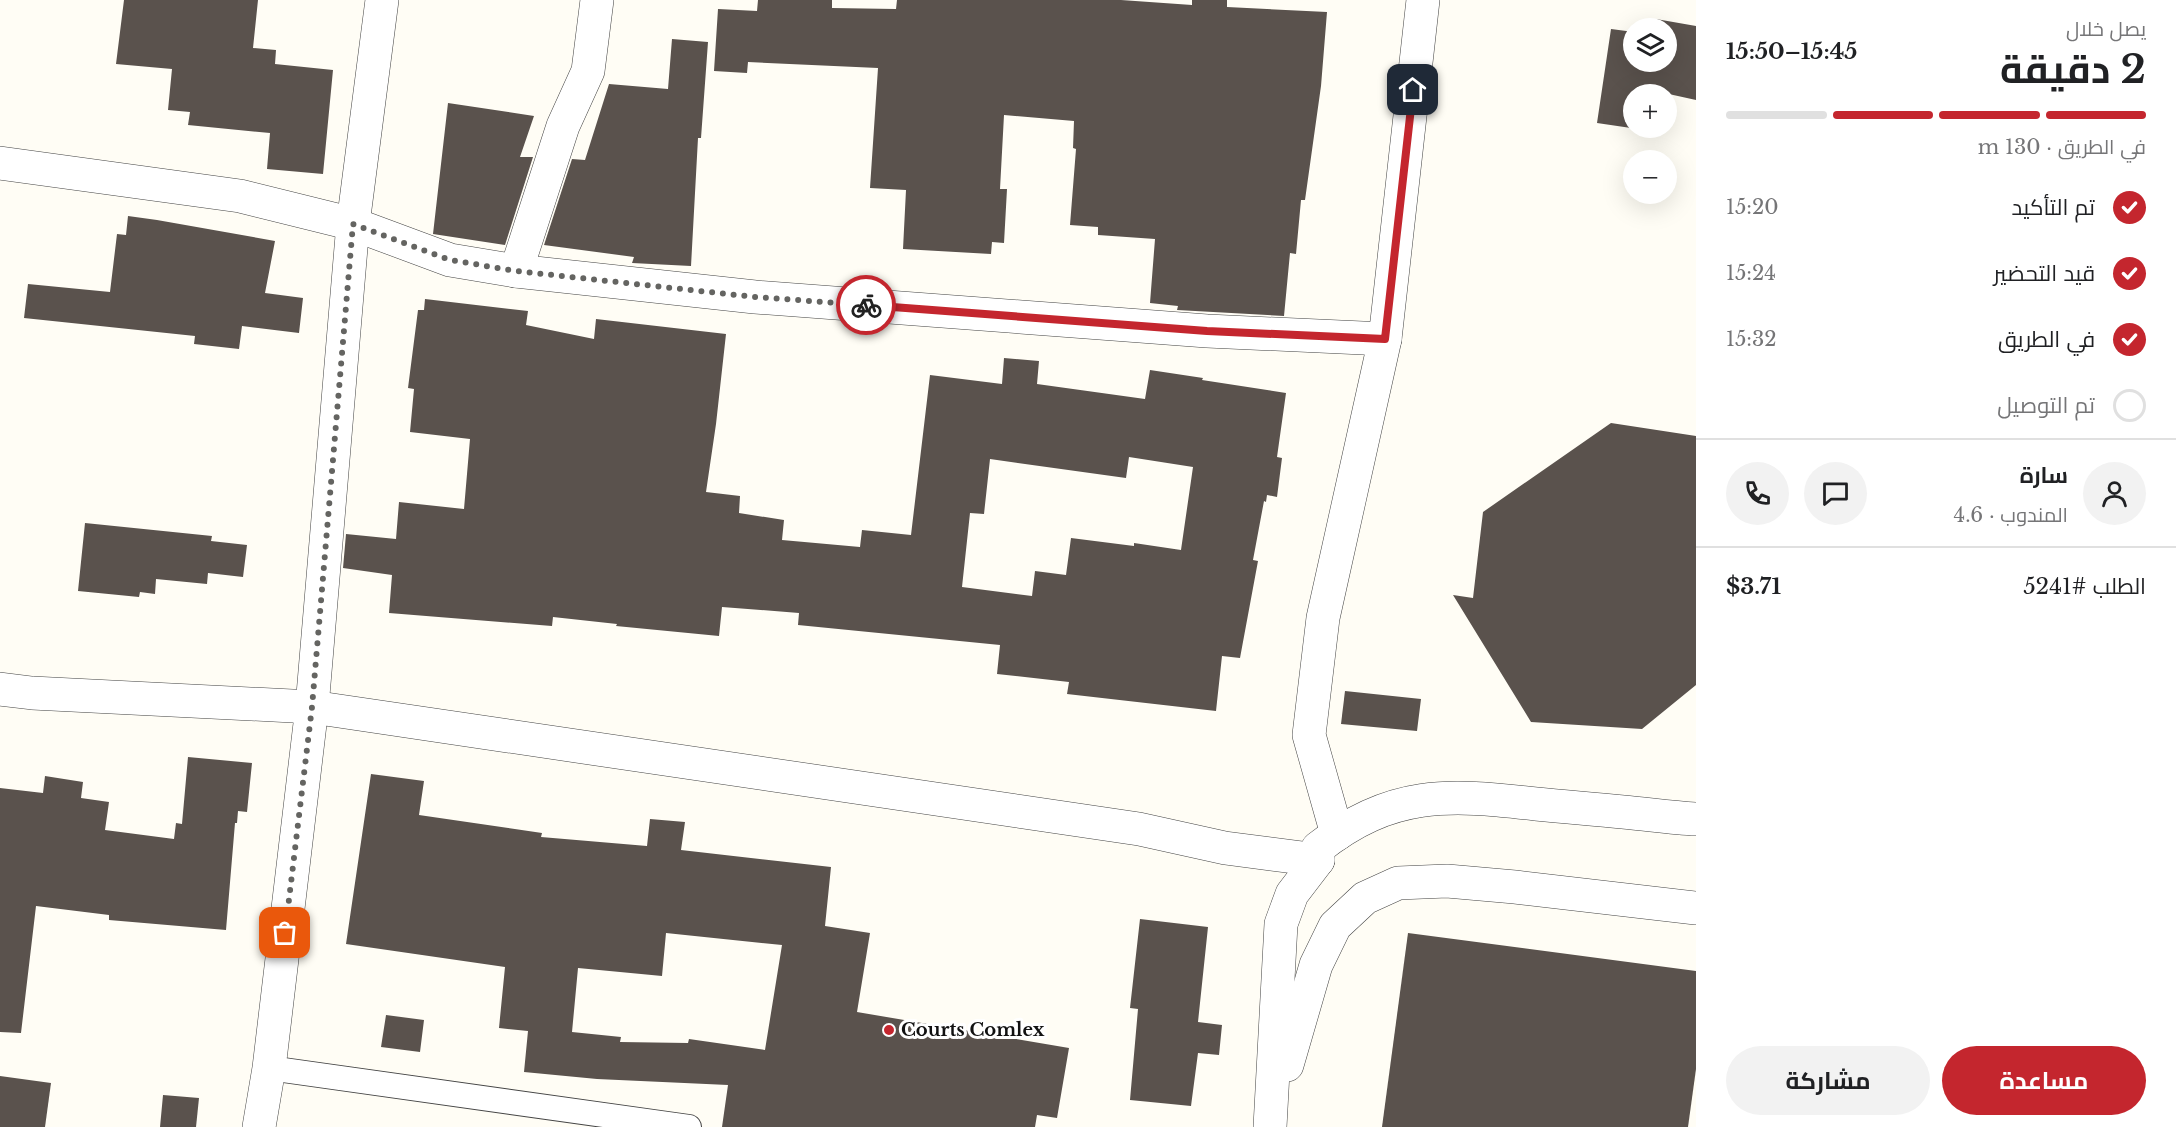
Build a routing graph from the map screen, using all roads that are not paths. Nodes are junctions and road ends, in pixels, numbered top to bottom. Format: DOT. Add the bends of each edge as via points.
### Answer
graph roads {
  1 [pos="382,0"];
  2 [pos="597,0"];
  3 [pos="1423,0"];
  4 [pos="0,163"];
  5 [pos="353,224"];
  6 [pos="516,271"];
  7 [pos="1385,339"];
  8 [pos="0,689"];
  9 [pos="312,707"];
  10 [pos="1696,819"];
  11 [pos="1337,834"];
  12 [pos="1318,860"];
  13 [pos="1696,908"];
  14 [pos="269,1068"];
  15 [pos="1271,1120"];
  16 [pos="259,1127"];
  17 [pos="689,1127"];
  1 -- 5 [label="street"];
  2 -- 6 [label="street" via="588,71 564,126"];
  3 -- 7 [label="street"];
  4 -- 5 [label="street" via="240,196"];
  5 -- 6 [label="street" via="450,260"];
  5 -- 9 [label="street"];
  6 -- 7 [label="street" via="755,297 1207,331"];
  7 -- 11 [label="street" via="1323,618 1309,735"];
  8 -- 9 [label="street"];
  9 -- 12 [label="street" via="1138,829 1225,848"];
  9 -- 14 [label="street"];
  10 -- 11 [label="street" via="1463,797 1396,806 1365,817"];
  11 -- 12 [label="street" via="1318,849"];
  12 -- 15 [label="street" via="1292,894 1281,924"];
  13 -- 15 [label="street" via="1447,881 1398,883 1365,898 1335,926 1316,964"];
  14 -- 16 [label="street"];
  14 -- 17 [label="lane"];
}
